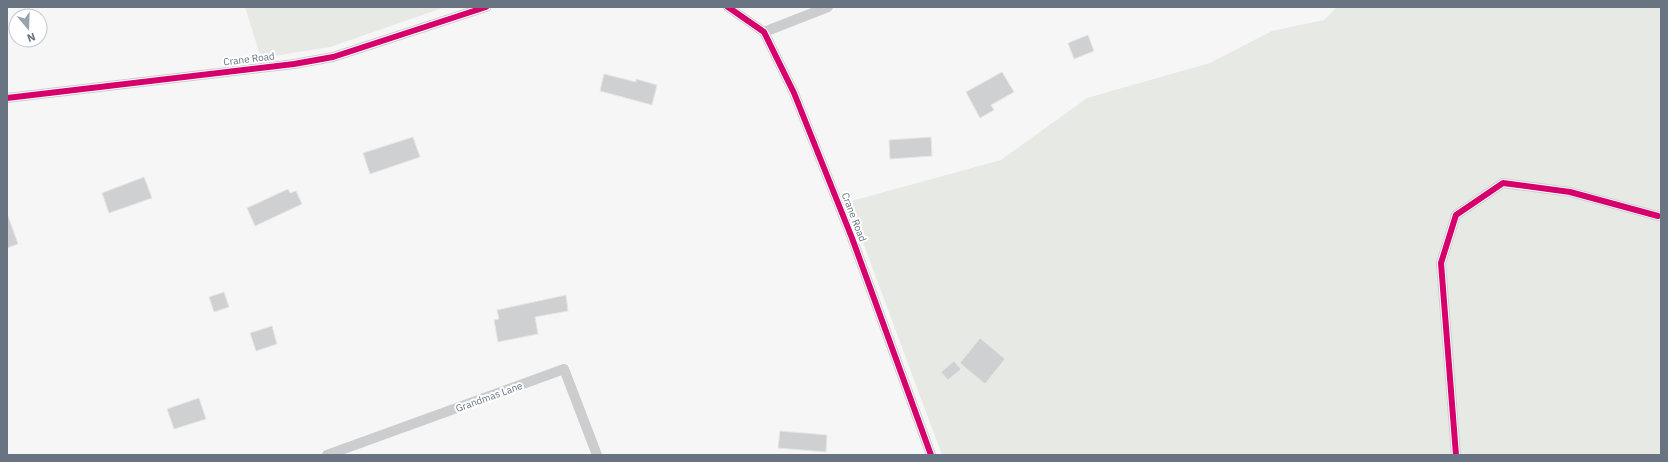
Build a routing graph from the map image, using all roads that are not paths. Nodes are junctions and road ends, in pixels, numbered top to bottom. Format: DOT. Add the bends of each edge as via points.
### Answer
graph roads {
  1 [pos="486,7"];
  2 [pos="728,7"];
  3 [pos="828,7"];
  4 [pos="764,32"];
  5 [pos="7,98"];
  6 [pos="1658,216"];
  7 [pos="327,455"];
  8 [pos="597,455"];
  9 [pos="931,455"];
  10 [pos="1456,455"];
  1 -- 5 [label="street, Crane Road" via="333,58"];
  2 -- 4 [label="street, Crane Road"];
  3 -- 4 [label="street"];
  4 -- 9 [label="street, Crane Road" via="794,93 849,231"];
  6 -- 10 [label="street" via="1570,192 1503,183 1456,216 1441,263"];
  7 -- 8 [label="street, Grandmas Lane" via="564,369"];
}
